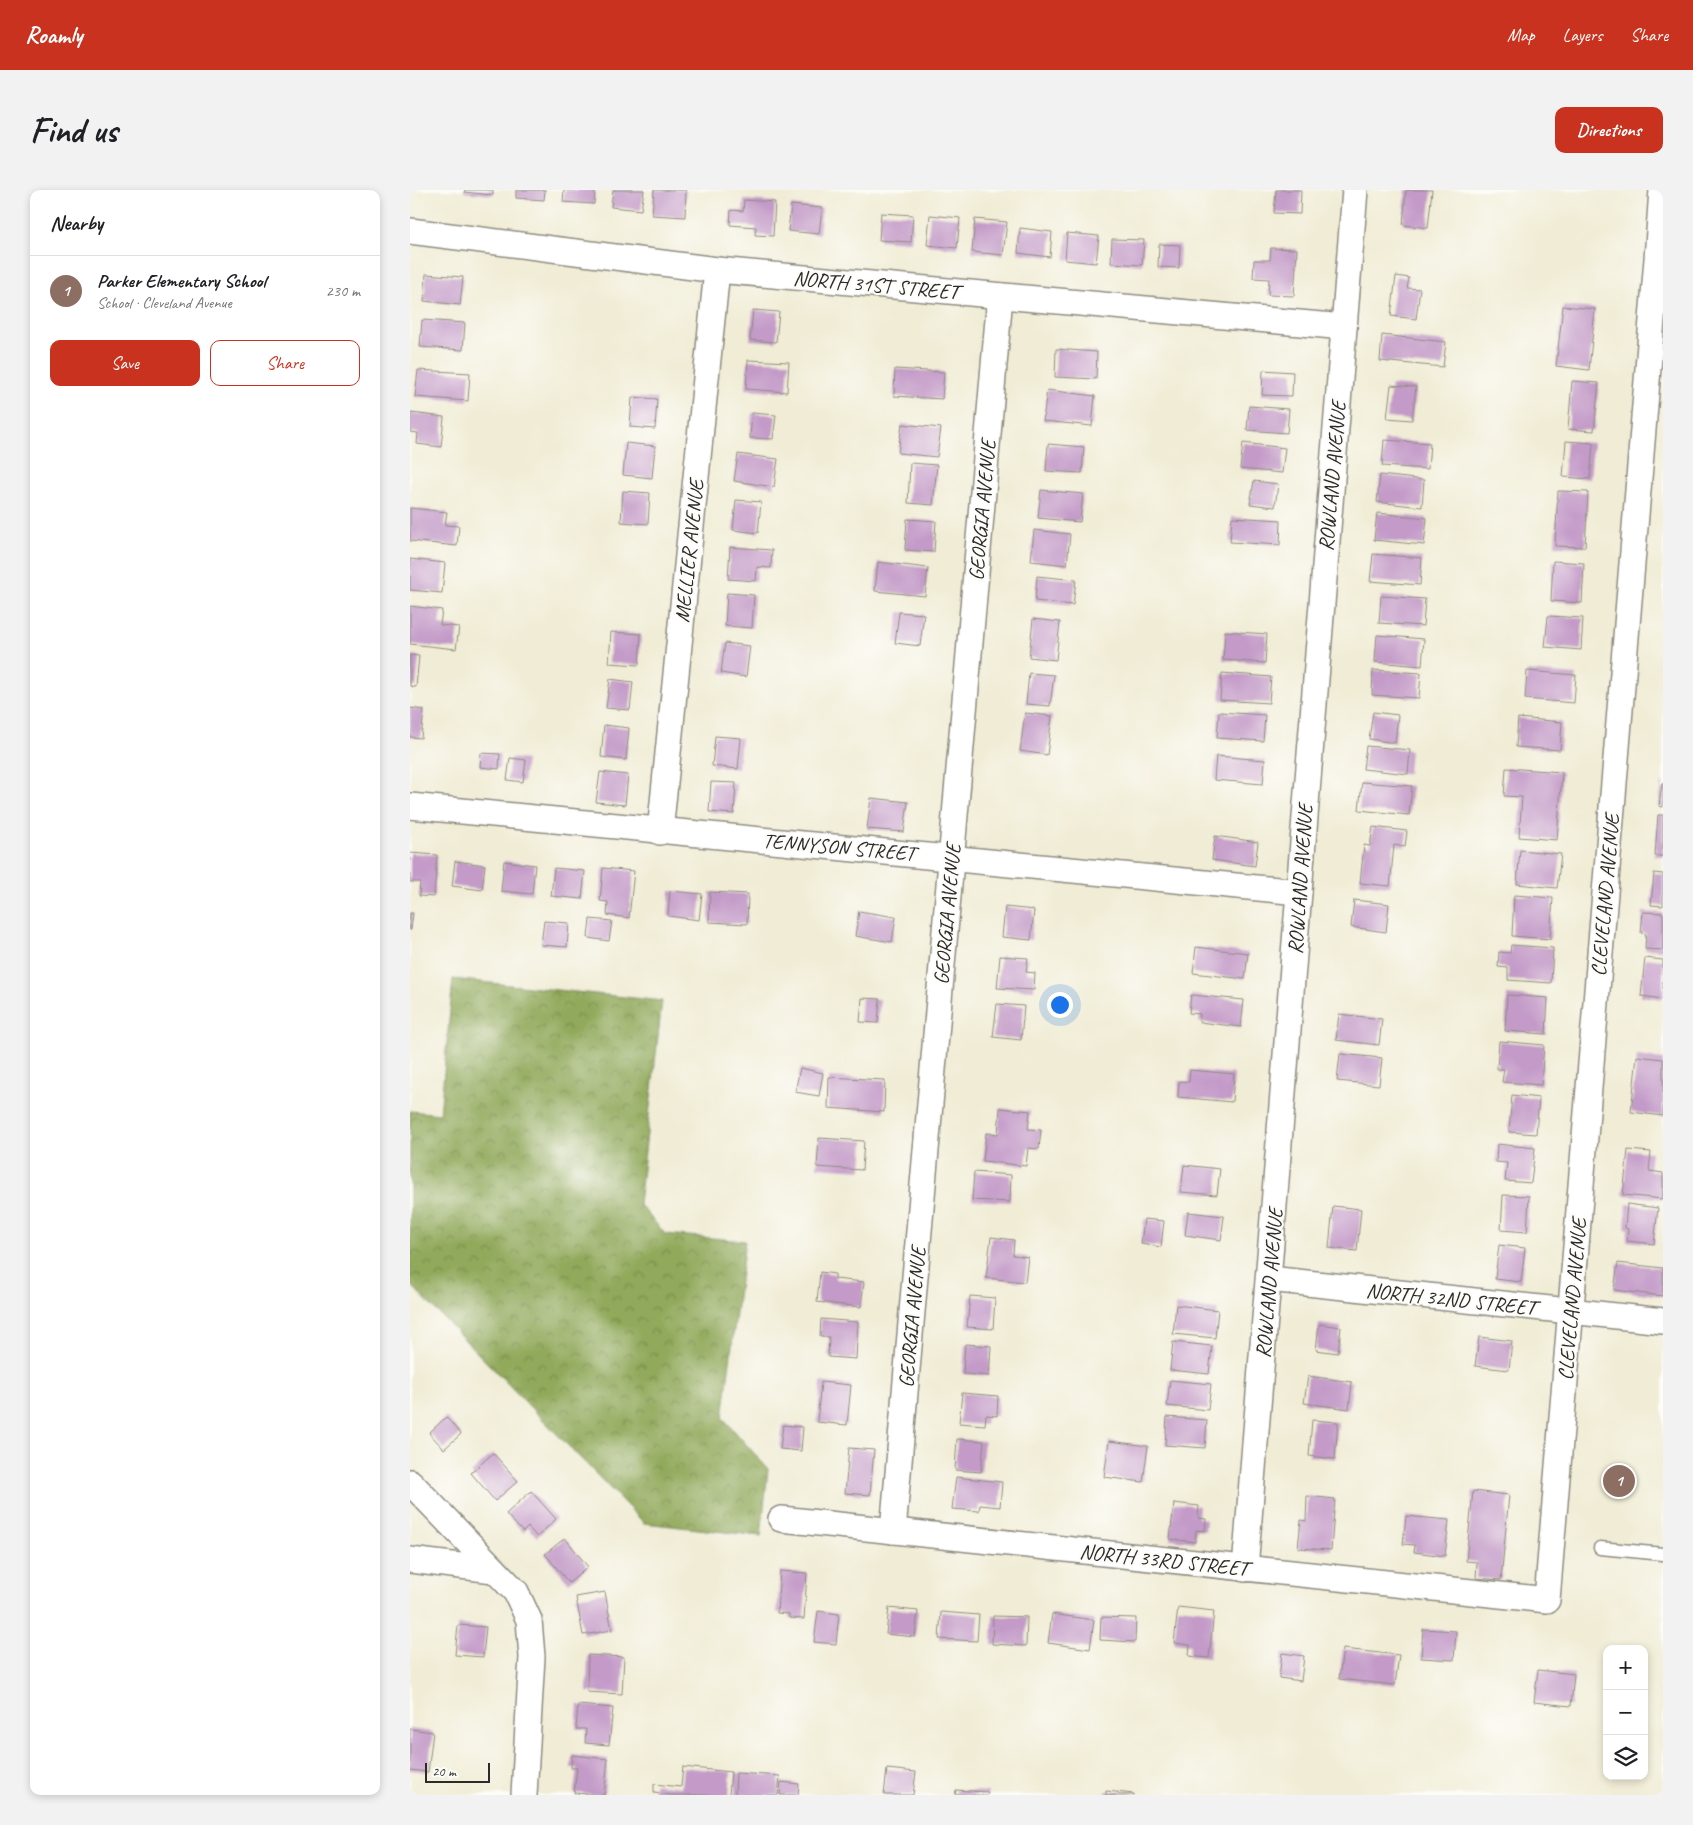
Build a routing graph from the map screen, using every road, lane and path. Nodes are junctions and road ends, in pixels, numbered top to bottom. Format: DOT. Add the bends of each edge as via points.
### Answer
graph roads {
  1 [pos="1355,190"];
  2 [pos="1662,190"];
  3 [pos="410,231"];
  4 [pos="717,270"];
  5 [pos="1000,296"];
  6 [pos="1344,327"];
  7 [pos="410,806"];
  8 [pos="660,832"];
  9 [pos="952,857"];
  10 [pos="1299,892"];
  11 [pos="1269,1279"];
  12 [pos="1571,1312"];
  13 [pos="1663,1322"];
  14 [pos="410,1482"];
  15 [pos="781,1519"];
  16 [pos="893,1531"];
  17 [pos="1600,1548"];
  18 [pos="1663,1554"];
  19 [pos="410,1560"];
  20 [pos="1245,1569"];
  21 [pos="494,1570"];
  22 [pos="1547,1600"];
  23 [pos="524,1795"];
  1 -- 6 [label="street, ROWLAND AVENUE"];
  2 -- 12 [label="street, CLEVELAND AVENUE"];
  3 -- 4 [label="street, NORTH 31ST STREET"];
  4 -- 5 [label="street, NORTH 31ST STREET"];
  4 -- 8 [label="street, MELLIER AVENUE"];
  5 -- 6 [label="street, NORTH 31ST STREET"];
  5 -- 9 [label="street, GEORGIA AVENUE"];
  6 -- 10 [label="street, ROWLAND AVENUE"];
  7 -- 8 [label="street, TENNYSON STREET"];
  8 -- 9 [label="street, TENNYSON STREET"];
  9 -- 10 [label="street, TENNYSON STREET"];
  9 -- 16 [label="street, GEORGIA AVENUE"];
  10 -- 11 [label="street, ROWLAND AVENUE"];
  11 -- 12 [label="street, NORTH 32ND STREET"];
  11 -- 20 [label="street, ROWLAND AVENUE"];
  12 -- 13 [label="street, NORTH 32ND STREET"];
  12 -- 22 [label="street, CLEVELAND AVENUE"];
  14 -- 21 [label="street"];
  15 -- 16 [label="street, NORTH 33RD STREET"];
  16 -- 20 [label="street, NORTH 33RD STREET"];
  17 -- 18 [label="lane"];
  19 -- 21 [label="street"];
  20 -- 22 [label="street, NORTH 33RD STREET"];
  21 -- 23 [label="street" via="516,1592 529,1620 532,1657"];
}
